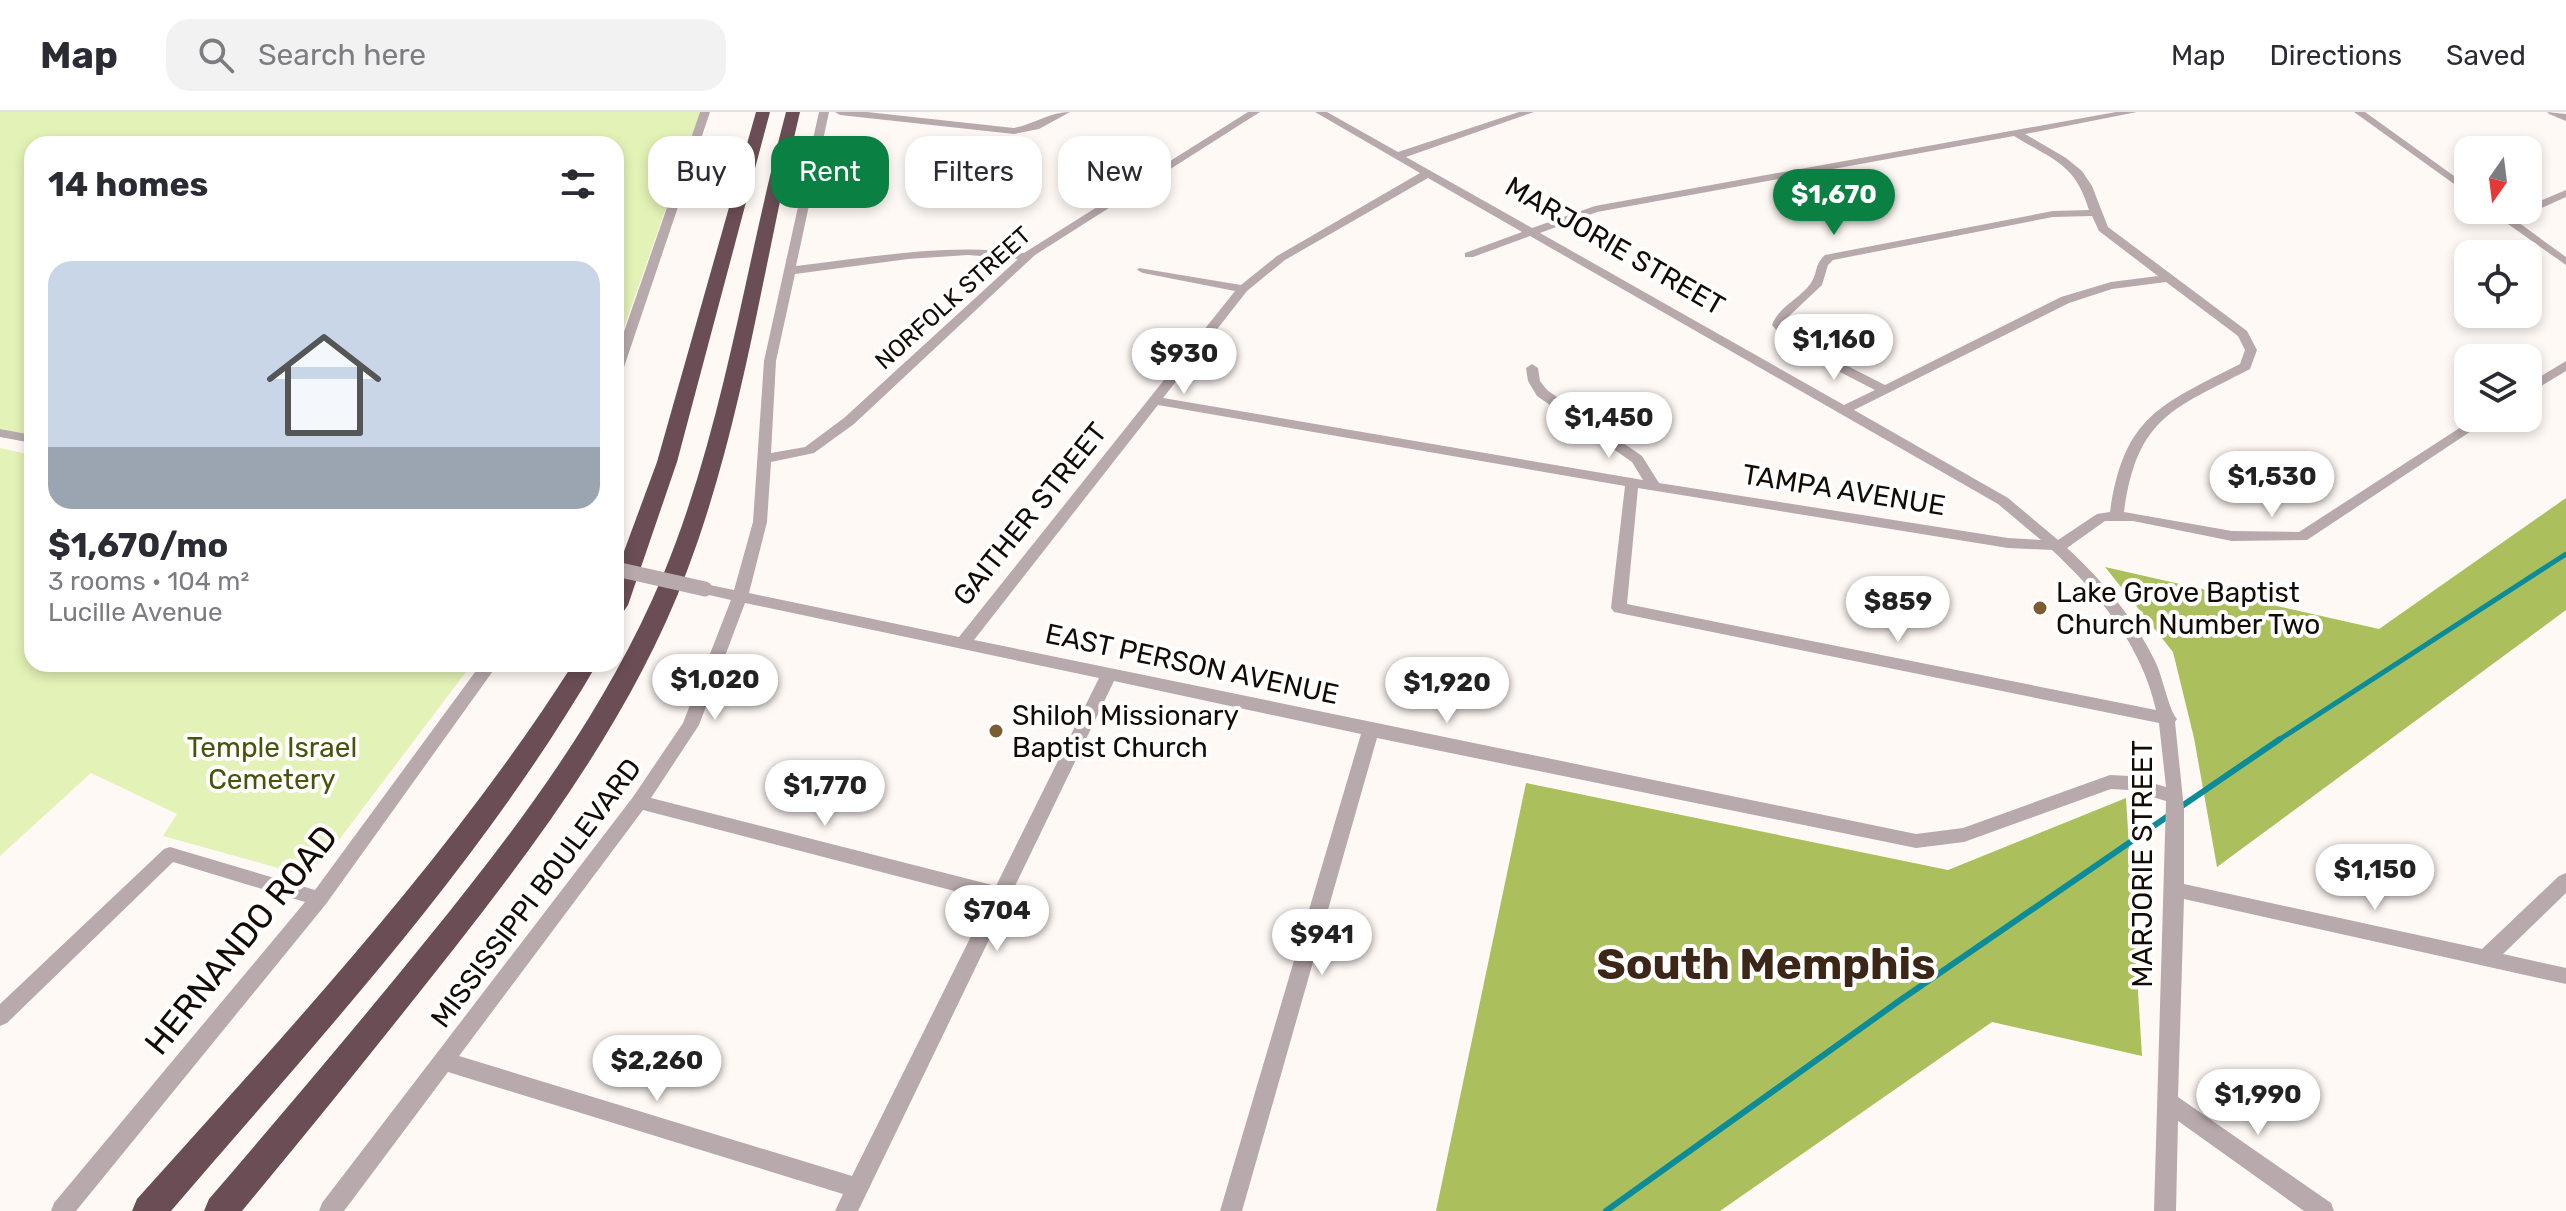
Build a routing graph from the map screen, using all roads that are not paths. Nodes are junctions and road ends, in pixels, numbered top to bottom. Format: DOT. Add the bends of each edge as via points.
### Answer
graph roads {
  1 [pos="705,112"];
  2 [pos="763,112"];
  3 [pos="793,112"];
  4 [pos="824,112"];
  5 [pos="840,112"];
  6 [pos="1065,112"];
  7 [pos="1255,112"];
  8 [pos="1320,112"];
  9 [pos="1529,112"];
  10 [pos="2132,112"];
  11 [pos="2359,112"];
  12 [pos="2552,112"];
  13 [pos="2566,118"];
  14 [pos="2016,133"];
  15 [pos="1398,156"];
  16 [pos="1428,173"];
  17 [pos="2454,181"];
  18 [pos="2566,193"];
  19 [pos="2542,204"];
  20 [pos="2093,213"];
  21 [pos="2513,224"];
  22 [pos="1533,232"];
  23 [pos="1469,255"];
  24 [pos="1027,257"];
  25 [pos="2566,262"];
  26 [pos="1143,270"];
  27 [pos="788,271"];
  28 [pos="2170,278"];
  29 [pos="1243,289"];
  30 [pos="624,350"];
  31 [pos="2566,365"];
  32 [pos="1532,368"];
  33 [pos="2542,381"];
  34 [pos="1883,389"];
  35 [pos="1157,401"];
  36 [pos="1846,409"];
  37 [pos="2463,432"];
  38 [pos="0,433"];
  39 [pos="24,438"];
  40 [pos="763,459"];
  41 [pos="1632,483"];
  42 [pos="1653,485"];
  43 [pos="2116,517"];
  44 [pos="2059,546"];
  45 [pos="624,571"];
  46 [pos="624,583"];
  47 [pos="740,597"];
  48 [pos="962,644"];
  49 [pos="484,672"];
  50 [pos="580,672"];
  51 [pos="1109,675"];
  52 [pos="2169,719"];
  53 [pos="1371,730"];
  54 [pos="2174,796"];
  55 [pos="639,802"];
  56 [pos="2566,881"];
  57 [pos="2174,889"];
  58 [pos="1001,895"];
  59 [pos="319,899"];
  60 [pos="2485,958"];
  61 [pos="2566,976"];
  62 [pos="0,1017"];
  63 [pos="443,1061"];
  64 [pos="2167,1101"];
  65 [pos="857,1188"];
  66 [pos="62,1211"];
  67 [pos="149,1211"];
  68 [pos="221,1211"];
  69 [pos="330,1211"];
  70 [pos="846,1211"];
  71 [pos="1231,1211"];
  72 [pos="2165,1211"];
  73 [pos="2323,1211"];
  1 -- 30 [label="street"];
  2 -- 46 [label="highway" via="667,462"];
  3 -- 68 [label="highway" via="695,516 638,655 597,731 535,822 357,1049"];
  4 -- 27 [label="street, MISSISSIPPI BOULEVARD"];
  5 -- 6 [label="street" via="1014,131"];
  7 -- 24 [label="street, NORFOLK STREET"];
  8 -- 15 [label="street, MARJORIE STREET"];
  9 -- 15 [label="street"];
  10 -- 14 [label="street"];
  11 -- 17 [label="street"];
  12 -- 13 [label="street"];
  14 -- 20 [label="street" via="2084,181"];
  14 -- 22 [label="street" via="1595,209"];
  15 -- 16 [label="street, MARJORIE STREET"];
  16 -- 22 [label="street, MARJORIE STREET"];
  16 -- 29 [label="street, GAITHER STREET" via="1281,258"];
  18 -- 19 [label="street"];
  20 -- 28 [label="street" via="2103,229"];
  20 -- 34 [label="street" via="2053,214 1829,257 1818,283 1778,325 1800,344"];
  21 -- 25 [label="street"];
  22 -- 23 [label="street"];
  22 -- 36 [label="street, MARJORIE STREET"];
  24 -- 27 [label="street" via="984,251"];
  24 -- 40 [label="street, NORFOLK STREET" via="849,421 809,450"];
  26 -- 29 [label="street"];
  27 -- 40 [label="street, MISSISSIPPI BOULEVARD" via="770,361"];
  28 -- 34 [label="street" via="2111,286 2065,300"];
  28 -- 43 [label="street" via="2243,334 2251,350 2246,366 2165,409 2137,435"];
  29 -- 35 [label="street, GAITHER STREET"];
  31 -- 33 [label="street"];
  32 -- 42 [label="street" via="1542,393 1637,459"];
  34 -- 36 [label="street"];
  35 -- 41 [label="street, TAMPA AVENUE"];
  35 -- 48 [label="street, GAITHER STREET"];
  36 -- 44 [label="street, MARJORIE STREET" via="2003,501"];
  37 -- 43 [label="street" via="2302,537 2232,536"];
  38 -- 39 [label="street"];
  40 -- 47 [label="street, MISSISSIPPI BOULEVARD" via="760,522"];
  41 -- 42 [label="street, TAMPA AVENUE"];
  41 -- 52 [label="street" via="1619,608"];
  42 -- 44 [label="street, TAMPA AVENUE" via="2008,543"];
  43 -- 44 [label="street" via="2102,517"];
  44 -- 52 [label="street, MARJORIE STREET" via="2127,627 2150,664"];
  45 -- 47 [label="street, EAST PERSON AVENUE, bridge"];
  47 -- 48 [label="street, EAST PERSON AVENUE"];
  47 -- 55 [label="street, MISSISSIPPI BOULEVARD" via="691,725"];
  48 -- 51 [label="street, EAST PERSON AVENUE"];
  49 -- 59 [label="street, HERNANDO ROAD"];
  50 -- 67 [label="highway" via="537,744 442,871"];
  51 -- 53 [label="street, EAST PERSON AVENUE"];
  51 -- 58 [label="street"];
  52 -- 54 [label="street, MARJORIE STREET"];
  53 -- 54 [label="street, EAST PERSON AVENUE" via="1916,841 1964,835 2110,782"];
  53 -- 71 [label="street"];
  54 -- 57 [label="street, MARJORIE STREET"];
  55 -- 58 [label="street"];
  55 -- 63 [label="street, MISSISSIPPI BOULEVARD"];
  56 -- 60 [label="street"];
  57 -- 60 [label="street"];
  57 -- 64 [label="street, MARJORIE STREET"];
  58 -- 65 [label="street"];
  59 -- 62 [label="street" via="170,854"];
  59 -- 66 [label="street, HERNANDO ROAD"];
  60 -- 61 [label="street"];
  63 -- 65 [label="street"];
  63 -- 69 [label="street, MISSISSIPPI BOULEVARD"];
  64 -- 72 [label="street, MARJORIE STREET"];
  64 -- 73 [label="street"];
  65 -- 70 [label="street"];
}
